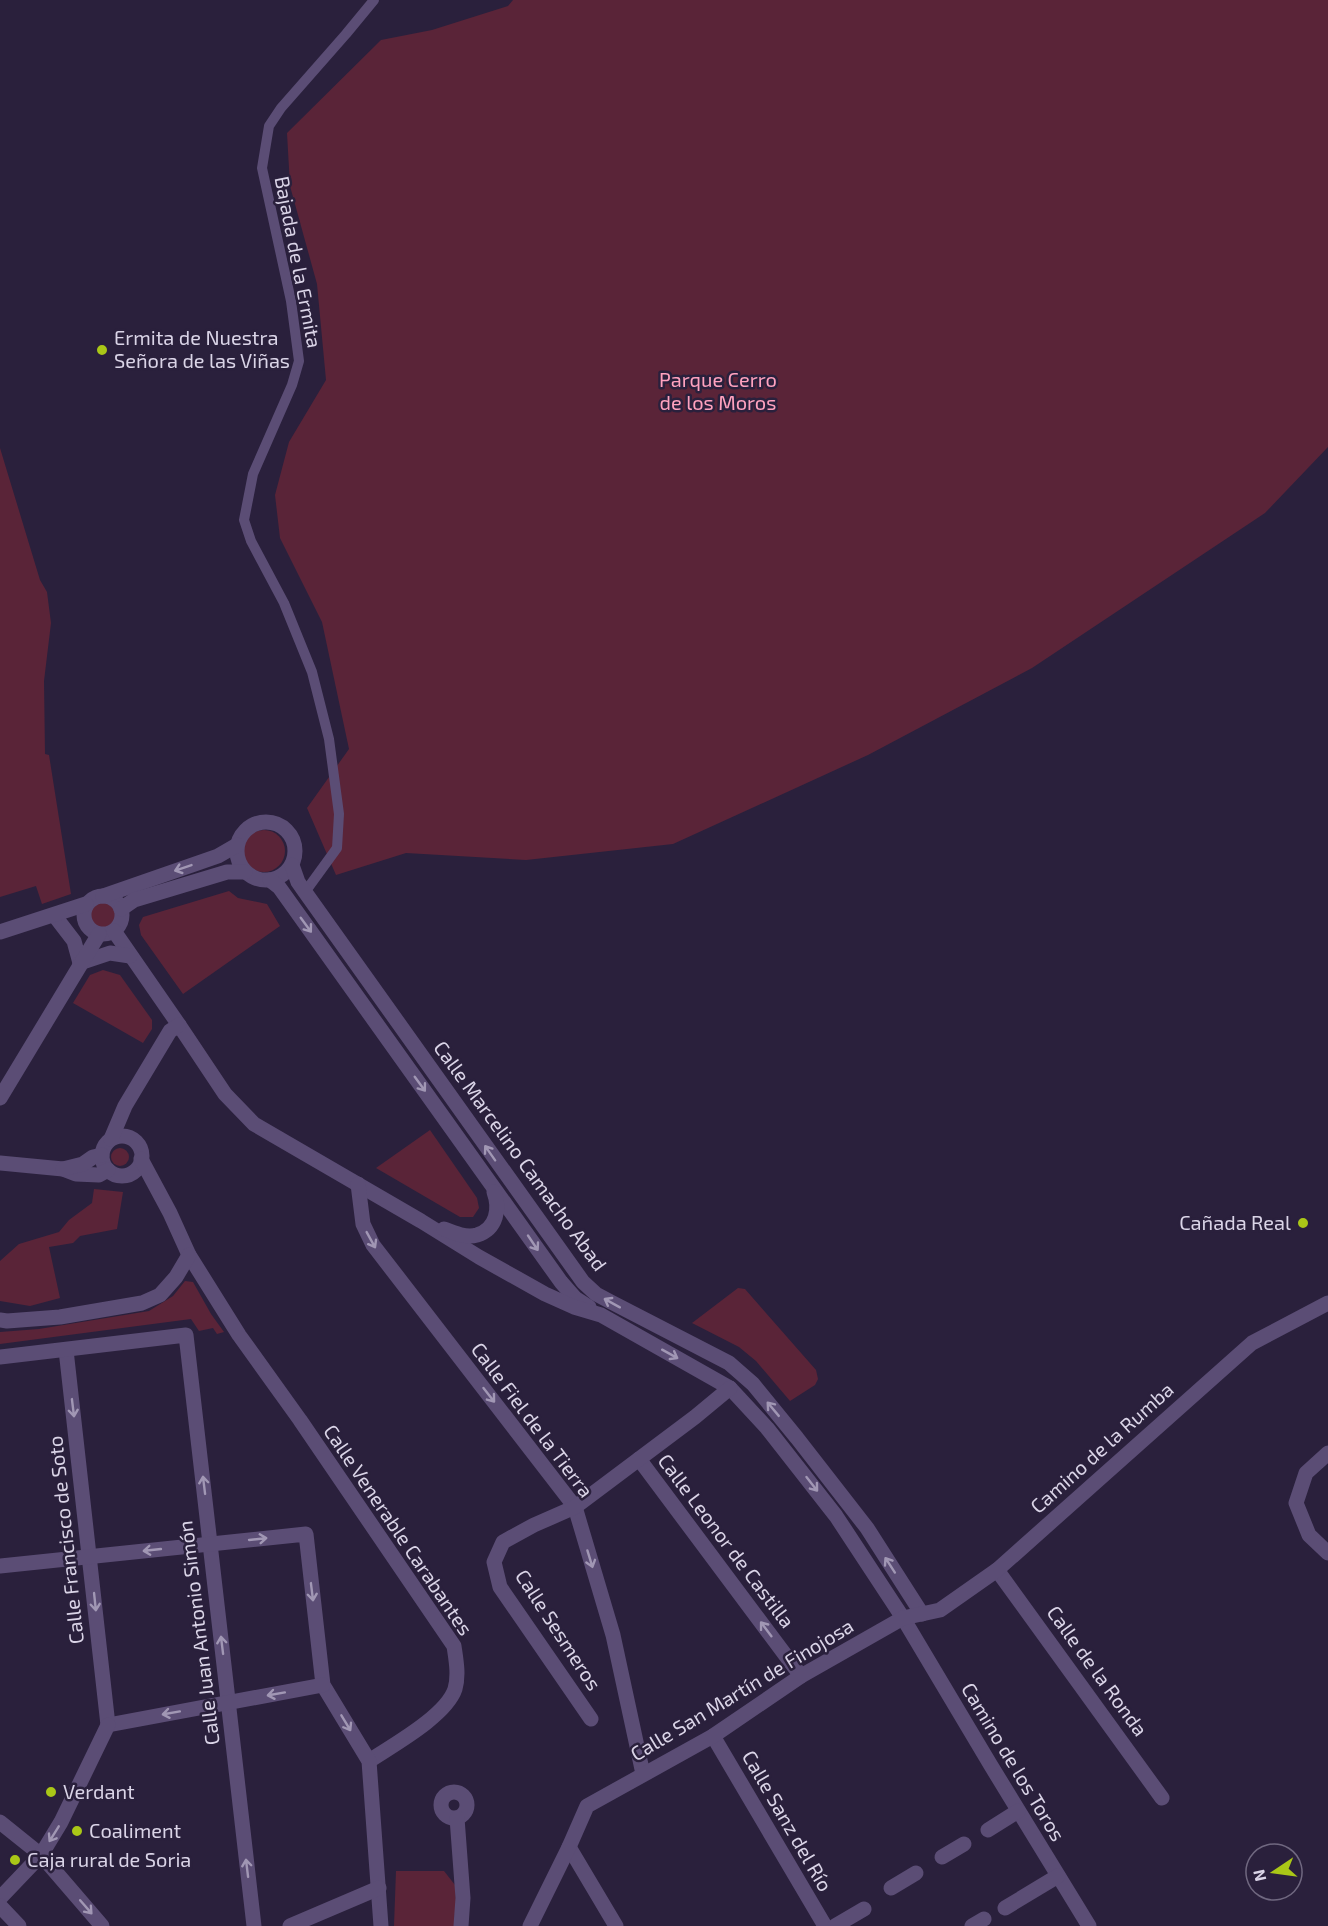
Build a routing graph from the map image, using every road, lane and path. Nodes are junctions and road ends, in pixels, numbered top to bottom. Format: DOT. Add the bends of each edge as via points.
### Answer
graph roads {
  1 [pos="374,0"];
  2 [pos="237,845"];
  3 [pos="292,865"];
  4 [pos="245,872"];
  5 [pos="270,880"];
  6 [pos="305,892"];
  7 [pos="103,896"];
  8 [pos="121,909"];
  9 [pos="54,915"];
  10 [pos="94,923"];
  11 [pos="0,932"];
  12 [pos="130,956"];
  13 [pos="80,963"];
  14 [pos="179,1025"];
  15 [pos="0,1098"];
  16 [pos="125,1106"];
  17 [pos="131,1138"];
  18 [pos="111,1140"];
  19 [pos="102,1155"];
  20 [pos="141,1159"];
  21 [pos="0,1163"];
  22 [pos="63,1169"];
  23 [pos="108,1170"];
  24 [pos="129,1174"];
  25 [pos="488,1178"];
  26 [pos="358,1184"];
  27 [pos="159,1194"];
  28 [pos="421,1221"];
  29 [pos="189,1255"];
  30 [pos="1328,1304"];
  31 [pos="601,1315"];
  32 [pos="2,1319"];
  33 [pos="66,1350"];
  34 [pos="0,1357"];
  35 [pos="730,1388"];
  36 [pos="1328,1453"];
  37 [pos="639,1460"];
  38 [pos="575,1507"];
  39 [pos="210,1544"];
  40 [pos="1328,1553"];
  41 [pos="90,1556"];
  42 [pos="0,1566"];
  43 [pos="997,1570"];
  44 [pos="922,1614"];
  45 [pos="903,1618"];
  46 [pos="801,1676"];
  47 [pos="323,1685"];
  48 [pos="228,1703"];
  49 [pos="591,1719"];
  50 [pos="108,1725"];
  51 [pos="713,1736"];
  52 [pos="369,1761"];
  53 [pos="643,1774"];
  54 [pos="1162,1798"];
  55 [pos="1018,1811"];
  56 [pos="457,1818"];
  57 [pos="0,1822"];
  58 [pos="988,1830"];
  59 [pos="964,1844"];
  60 [pos="569,1847"];
  61 [pos="41,1855"];
  62 [pos="942,1857"];
  63 [pos="916,1873"];
  64 [pos="1058,1876"];
  65 [pos="379,1888"];
  66 [pos="891,1888"];
  67 [pos="0,1898"];
  68 [pos="0,1906"];
  69 [pos="1005,1908"];
  70 [pos="864,1909"];
  71 [pos="530,1924"];
  72 [pos="20,1926"];
  73 [pos="102,1926"];
  74 [pos="254,1926"];
  75 [pos="290,1926"];
  76 [pos="381,1926"];
  77 [pos="461,1926"];
  78 [pos="616,1926"];
  79 [pos="825,1926"];
  80 [pos="835,1926"];
  81 [pos="1089,1926"];
  1 -- 6 [label="street, Bajada de la Ermita" via="268,126 262,168 291,301 299,361 253,474 243,520 284,603 312,672 328,739 339,814 337,848"];
  2 -- 3 [label="street" via="247,828 256,823 276,822 291,835 295,845"];
  2 -- 4 [label="street" via="239,864"];
  2 -- 7 [label="street, one-way" via="218,856"];
  3 -- 5 [label="street" via="279,878"];
  3 -- 6 [label="street, Calle Marcelino Camacho Abad"];
  4 -- 5 [label="street"];
  4 -- 8 [label="street" via="226,872 134,900"];
  5 -- 25 [label="street, Calle Marcelino Camacho Abad, one-way" via="279,887"];
  44 -- 6 [label="street, Calle Marcelino Camacho Abad, one-way" via="867,1528 753,1384 729,1363 611,1302 583,1282"];
  7 -- 8 [label="street" via="114,899"];
  7 -- 10 [label="street" via="91,899"];
  8 -- 10 [label="street" via="121,922"];
  9 -- 10 [label="street"];
  9 -- 11 [label="street"];
  9 -- 13 [label="street" via="74,941"];
  10 -- 12 [label="street"];
  10 -- 13 [label="street"];
  12 -- 13 [label="street" via="110,953"];
  12 -- 14 [label="street"];
  13 -- 15 [label="street"];
  14 -- 16 [label="street" via="170,1031"];
  14 -- 26 [label="street" via="225,1094 245,1116"];
  16 -- 17 [label="street"];
  16 -- 18 [label="street"];
  17 -- 18 [label="street"];
  17 -- 20 [label="street" via="140,1147"];
  18 -- 19 [label="street"];
  19 -- 22 [label="street"];
  19 -- 23 [label="street"];
  20 -- 24 [label="street"];
  20 -- 27 [label="street, Calle Venerable Carabantes"];
  21 -- 22 [label="street"];
  22 -- 23 [label="street" via="99,1175"];
  23 -- 24 [label="street" via="118,1175"];
  24 -- 27 [label="street"];
  25 -- 28 [label="street" via="498,1212 484,1231 459,1235"];
  25 -- 31 [label="street, Calle Marcelino Camacho Abad, one-way" via="561,1282 575,1298"];
  26 -- 28 [label="street"];
  26 -- 38 [label="street, Calle Fiel de la Tierra, one-way" via="363,1224 373,1245"];
  27 -- 29 [label="street, Calle Venerable Carabantes"];
  28 -- 31 [label="street" via="545,1294"];
  29 -- 32 [label="street" via="160,1295 142,1303 60,1317"];
  29 -- 52 [label="street, Calle Venerable Carabantes" via="239,1335 454,1646 454,1689 441,1712"];
  30 -- 43 [label="street, Camino de la Rumba" via="1252,1343"];
  31 -- 35 [label="street, Camino de los Toros, one-way"];
  33 -- 34 [label="street"];
  39 -- 33 [label="street, Calle Juan Antonio Simón, one-way" via="186,1335"];
  33 -- 41 [label="street, Calle Francisco de Soto, one-way"];
  35 -- 37 [label="street"];
  35 -- 45 [label="street, Camino de los Toros, one-way" via="836,1516"];
  36 -- 40 [label="street" via="1306,1473 1296,1503 1309,1535"];
  37 -- 38 [label="street"];
  46 -- 37 [label="street, Calle Leonor de Castilla, one-way"];
  38 -- 49 [label="street, Calle Sesmeros" via="503,1542 494,1562 500,1587"];
  38 -- 53 [label="street, Calle Fiel de la Tierra, one-way" via="613,1635"];
  39 -- 41 [label="street, one-way"];
  39 -- 47 [label="street, one-way" via="306,1533"];
  48 -- 39 [label="street, Calle Juan Antonio Simón, one-way"];
  41 -- 42 [label="street"];
  41 -- 50 [label="street, Calle Francisco de Soto, one-way"];
  43 -- 44 [label="street, Camino de la Rumba" via="940,1610"];
  43 -- 54 [label="street, Calle de la Ronda"];
  44 -- 45 [label="street, Camino de la Rumba"];
  45 -- 46 [label="street, Calle San Martín de Finojosa"];
  45 -- 55 [label="street, Camino de los Toros"];
  46 -- 51 [label="street, Calle San Martín de Finojosa"];
  47 -- 48 [label="street, one-way"];
  47 -- 52 [label="street, one-way"];
  48 -- 50 [label="street, one-way"];
  74 -- 48 [label="street, Calle Juan Antonio Simón, one-way"];
  50 -- 61 [label="street, one-way" via="62,1822"];
  51 -- 53 [label="street, Calle San Martín de Finojosa"];
  51 -- 79 [label="street, Calle Sanz del Río"];
  52 -- 65 [label="street"];
  53 -- 60 [label="street, Calle San Martín de Finojosa" via="586,1806"];
  55 -- 58 [label="street"];
  55 -- 64 [label="street, Camino de los Toros"];
  56 -- 77 [label="street" via="463,1898"];
  57 -- 61 [label="street"];
  59 -- 62 [label="street"];
  60 -- 71 [label="street, Calle San Martín de Finojosa"];
  60 -- 78 [label="street"];
  61 -- 67 [label="street"];
  61 -- 73 [label="street, one-way"];
  63 -- 66 [label="street"];
  64 -- 69 [label="street"];
  64 -- 81 [label="street, Camino de los Toros"];
  65 -- 75 [label="street"];
  65 -- 76 [label="street"];
  68 -- 72 [label="street"];
  70 -- 80 [label="street"];
}
